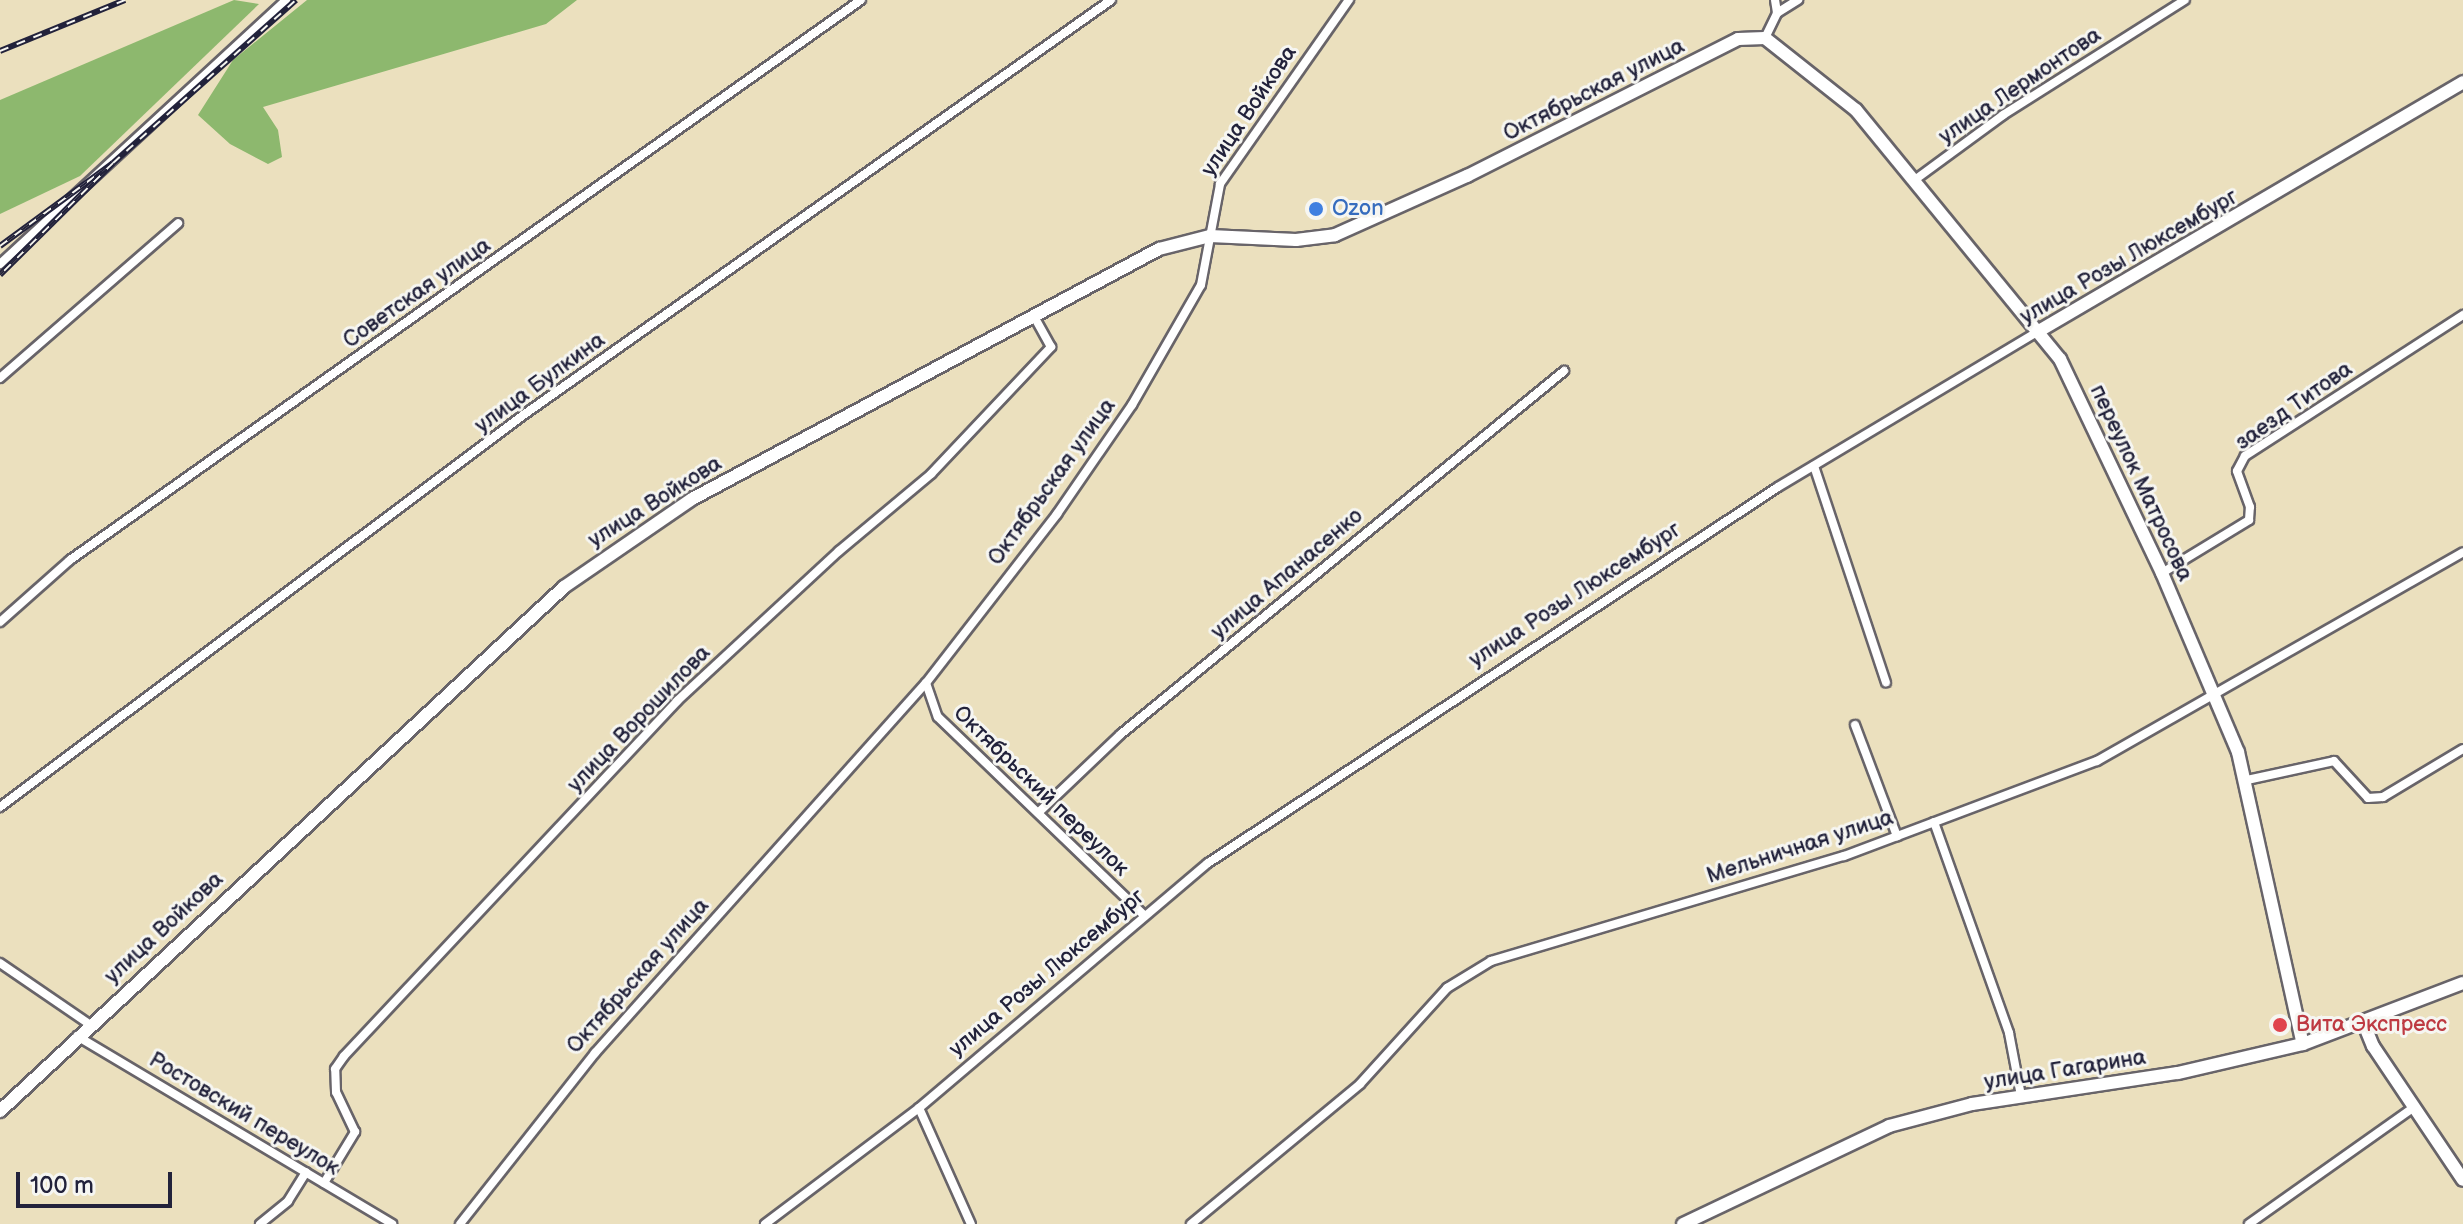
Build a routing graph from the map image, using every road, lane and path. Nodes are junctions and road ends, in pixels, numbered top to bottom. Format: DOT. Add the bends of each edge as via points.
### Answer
graph roads {
  1 [pos="286,0"];
  2 [pos="861,0"];
  3 [pos="1111,0"];
  4 [pos="1349,0"];
  5 [pos="1775,0"];
  6 [pos="1798,0"];
  7 [pos="2185,0"];
  8 [pos="1777,13"];
  9 [pos="1765,38"];
  10 [pos="2463,82"];
  11 [pos="1916,179"];
  12 [pos="178,223"];
  13 [pos="1210,236"];
  14 [pos="0,264"];
  15 [pos="2463,315"];
  16 [pos="1034,316"];
  17 [pos="2039,331"];
  18 [pos="1564,371"];
  19 [pos="0,378"];
  20 [pos="1814,466"];
  21 [pos="2463,552"];
  22 [pos="2162,573"];
  23 [pos="0,622"];
  24 [pos="1886,682"];
  25 [pos="926,683"];
  26 [pos="2214,695"];
  27 [pos="1855,725"];
  28 [pos="2463,749"];
  29 [pos="2247,780"];
  30 [pos="0,807"];
  31 [pos="1039,812"];
  32 [pos="1934,822"];
  33 [pos="1897,836"];
  34 [pos="1145,916"];
  35 [pos="0,963"];
  36 [pos="2463,983"];
  37 [pos="89,1024"];
  38 [pos="2364,1024"];
  39 [pos="77,1036"];
  40 [pos="2303,1044"];
  41 [pos="2021,1096"];
  42 [pos="919,1108"];
  43 [pos="2413,1108"];
  44 [pos="0,1111"];
  45 [pos="306,1172"];
  46 [pos="2463,1180"];
  47 [pos="324,1183"];
  48 [pos="260,1224"];
  49 [pos="392,1224"];
  50 [pos="460,1224"];
  51 [pos="765,1224"];
  52 [pos="971,1224"];
  53 [pos="1191,1224"];
  54 [pos="1683,1224"];
  55 [pos="2249,1224"];
  1 -- 14 [label="street"];
  2 -- 23 [label="street, Советская улица" via="70,560"];
  3 -- 30 [label="street, улица Булкина" via="522,416"];
  4 -- 13 [label="street, улица Войкова" via="1220,184"];
  5 -- 8 [label="street"];
  6 -- 8 [label="street"];
  7 -- 11 [label="street, улица Лермонтова" via="2003,115"];
  8 -- 9 [label="street"];
  9 -- 11 [label="main road, переулок Матросова" via="1856,110"];
  9 -- 13 [label="main road, Октябрьская улица" via="1738,39 1467,176 1335,235 1296,240"];
  10 -- 17 [label="main road, улица Розы Люксембург" via="2260,206"];
  11 -- 17 [label="main road, переулок Матросова"];
  12 -- 19 [label="street"];
  13 -- 16 [label="main road, улица Войкова" via="1159,249"];
  13 -- 25 [label="street, Октябрьская улица" via="1201,285 1132,405 1057,514"];
  15 -- 22 [label="street, заезд Титова" via="2245,456 2237,471 2250,507 2249,520"];
  16 -- 37 [label="main road, улица Войкова" via="692,499 616,547 492,651"];
  16 -- 47 [label="street, улица Ворошилова" via="1051,347 1040,359 931,474 677,701 344,1056 335,1069 336,1092 355,1132"];
  17 -- 20 [label="street, улица Розы Люксембург"];
  17 -- 22 [label="main road, переулок Матросова" via="2090,415"];
  18 -- 31 [label="street, улица Апанасенко" via="1133,724"];
  20 -- 24 [label="street"];
  20 -- 34 [label="street, улица Розы Люксембург" via="1426,716 1208,863"];
  21 -- 26 [label="street, Мельничная улица"];
  22 -- 26 [label="main road, переулок Матросова"];
  25 -- 31 [label="street, Октябрьский переулок" via="938,717"];
  25 -- 50 [label="street, Октябрьская улица" via="595,1053"];
  26 -- 29 [label="main road, переулок Матросова"];
  26 -- 32 [label="street, Мельничная улица" via="2097,761"];
  27 -- 33 [label="street"];
  28 -- 29 [label="street" via="2383,797 2368,798 2334,761"];
  29 -- 40 [label="main road, переулок Матросова"];
  31 -- 34 [label="street, Октябрьский переулок"];
  32 -- 33 [label="street, Мельничная улица"];
  32 -- 41 [label="street" via="2009,1033"];
  33 -- 53 [label="street, Мельничная улица" via="1491,961 1447,988 1360,1084"];
  34 -- 42 [label="street, улица Розы Люксембург"];
  35 -- 37 [label="street"];
  36 -- 38 [label="main road, улица Гагарина"];
  37 -- 39 [label="main road, улица Войкова"];
  38 -- 40 [label="main road, улица Гагарина"];
  38 -- 43 [label="main road"];
  39 -- 44 [label="main road, улица Войкова"];
  39 -- 45 [label="street, Ростовский переулок"];
  40 -- 41 [label="main road, улица Гагарина" via="2178,1073"];
  41 -- 54 [label="main road, улица Гагарина" via="1889,1126"];
  42 -- 51 [label="street, улица Розы Люксембург"];
  42 -- 52 [label="street"];
  43 -- 46 [label="main road"];
  43 -- 55 [label="street"];
  45 -- 47 [label="street, Ростовский переулок"];
  45 -- 48 [label="street" via="288,1201"];
  47 -- 49 [label="street, Ростовский переулок"];
}
